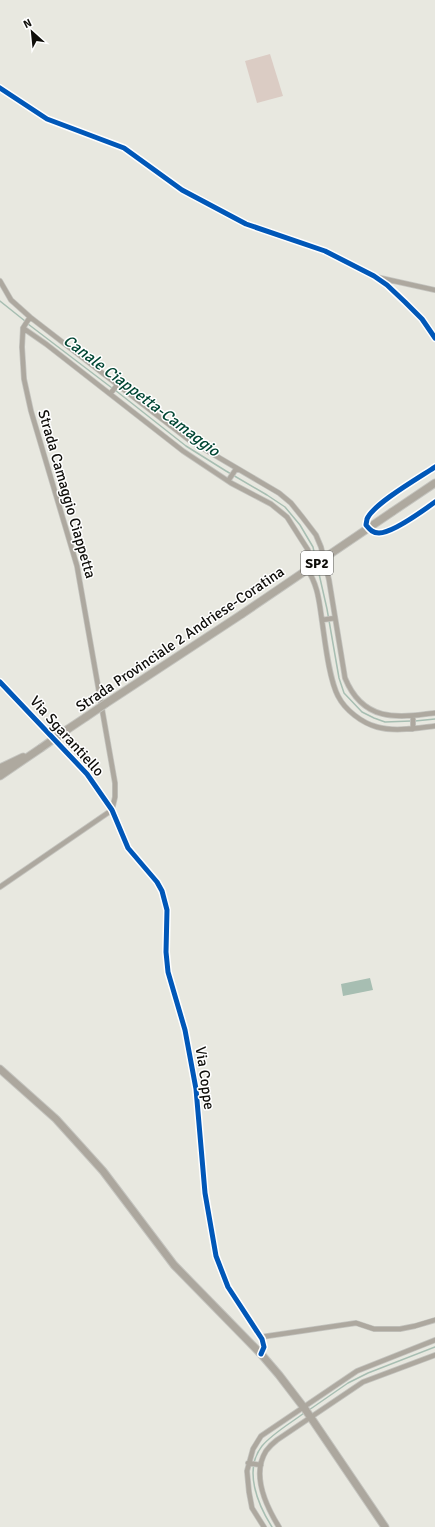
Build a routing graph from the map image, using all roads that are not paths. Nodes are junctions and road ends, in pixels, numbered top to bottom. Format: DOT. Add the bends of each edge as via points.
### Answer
graph roads {
  1 [pos="0,88"];
  2 [pos="374,276"];
  3 [pos="0,281"];
  4 [pos="435,290"];
  5 [pos="29,318"];
  6 [pos="23,327"];
  7 [pos="435,338"];
  8 [pos="118,384"];
  9 [pos="110,394"];
  10 [pos="435,467"];
  11 [pos="236,469"];
  12 [pos="228,481"];
  13 [pos="435,483"];
  14 [pos="435,502"];
  15 [pos="335,618"];
  16 [pos="322,620"];
  17 [pos="0,682"];
  18 [pos="435,713"];
  19 [pos="413,716"];
  20 [pos="435,726"];
  21 [pos="413,729"];
  22 [pos="41,748"];
  23 [pos="0,768"];
  24 [pos="0,776"];
  25 [pos="112,810"];
  26 [pos="0,887"];
  27 [pos="0,1069"];
  28 [pos="435,1320"];
  29 [pos="261,1337"];
  30 [pos="435,1340"];
  31 [pos="261,1354"];
  32 [pos="435,1355"];
  33 [pos="307,1412"];
  34 [pos="248,1463"];
  35 [pos="261,1465"];
  36 [pos="264,1527"];
  37 [pos="280,1527"];
  38 [pos="385,1527"];
  1 -- 2 [label="street" via="47,119 124,148 182,190 246,224 325,251"];
  2 -- 4 [label="street"];
  2 -- 7 [label="street" via="405,302"];
  3 -- 5 [label="street" via="11,300"];
  5 -- 6 [label="street"];
  5 -- 8 [label="street"];
  6 -- 9 [label="street"];
  6 -- 25 [label="street, Strada Camaggio Ciappetta" via="23,371 31,411 77,566 115,783"];
  8 -- 9 [label="street"];
  8 -- 11 [label="street" via="189,440"];
  9 -- 12 [label="street" via="183,451"];
  10 -- 14 [label="street" via="384,502 370,515 366,525 372,531 380,533 414,518"];
  11 -- 12 [label="street"];
  11 -- 15 [label="street" via="279,493 316,535 329,580"];
  12 -- 16 [label="street" via="271,504 286,517 300,537 308,550 306,567 318,591"];
  13 -- 22 [label="main road, Strada Provinciale 2 Andriese-Coratina / SP2, bridge"];
  15 -- 16 [label="street"];
  15 -- 19 [label="street" via="345,678 357,699 379,714"];
  16 -- 21 [label="street" via="338,696 358,718 378,728"];
  17 -- 25 [label="street, Via Sgarantiello" via="87,774"];
  18 -- 19 [label="street"];
  19 -- 21 [label="street"];
  20 -- 21 [label="street"];
  22 -- 23 [label="main road"];
  22 -- 24 [label="main road, Strada Provinciale 2 Andriese-Coratina / SP2"];
  25 -- 26 [label="street"];
  25 -- 29 [label="street, Via Coppe" via="128,848 157,882 166,901 168,972 186,1030 196,1088 205,1193 216,1256 228,1287"];
  27 -- 31 [label="main road" via="56,1119 121,1194 174,1266"];
  28 -- 29 [label="street" via="415,1326 374,1329 356,1323"];
  29 -- 31 [label="street" via="264,1347"];
  30 -- 33 [label="street" via="357,1371"];
  31 -- 33 [label="main road"];
  32 -- 33 [label="street" via="363,1382"];
  33 -- 34 [label="street" via="261,1436"];
  33 -- 35 [label="street" via="267,1450"];
  33 -- 38 [label="main road"];
  34 -- 35 [label="street"];
  34 -- 36 [label="street" via="252,1508"];
  35 -- 37 [label="street" via="263,1496"];
}
